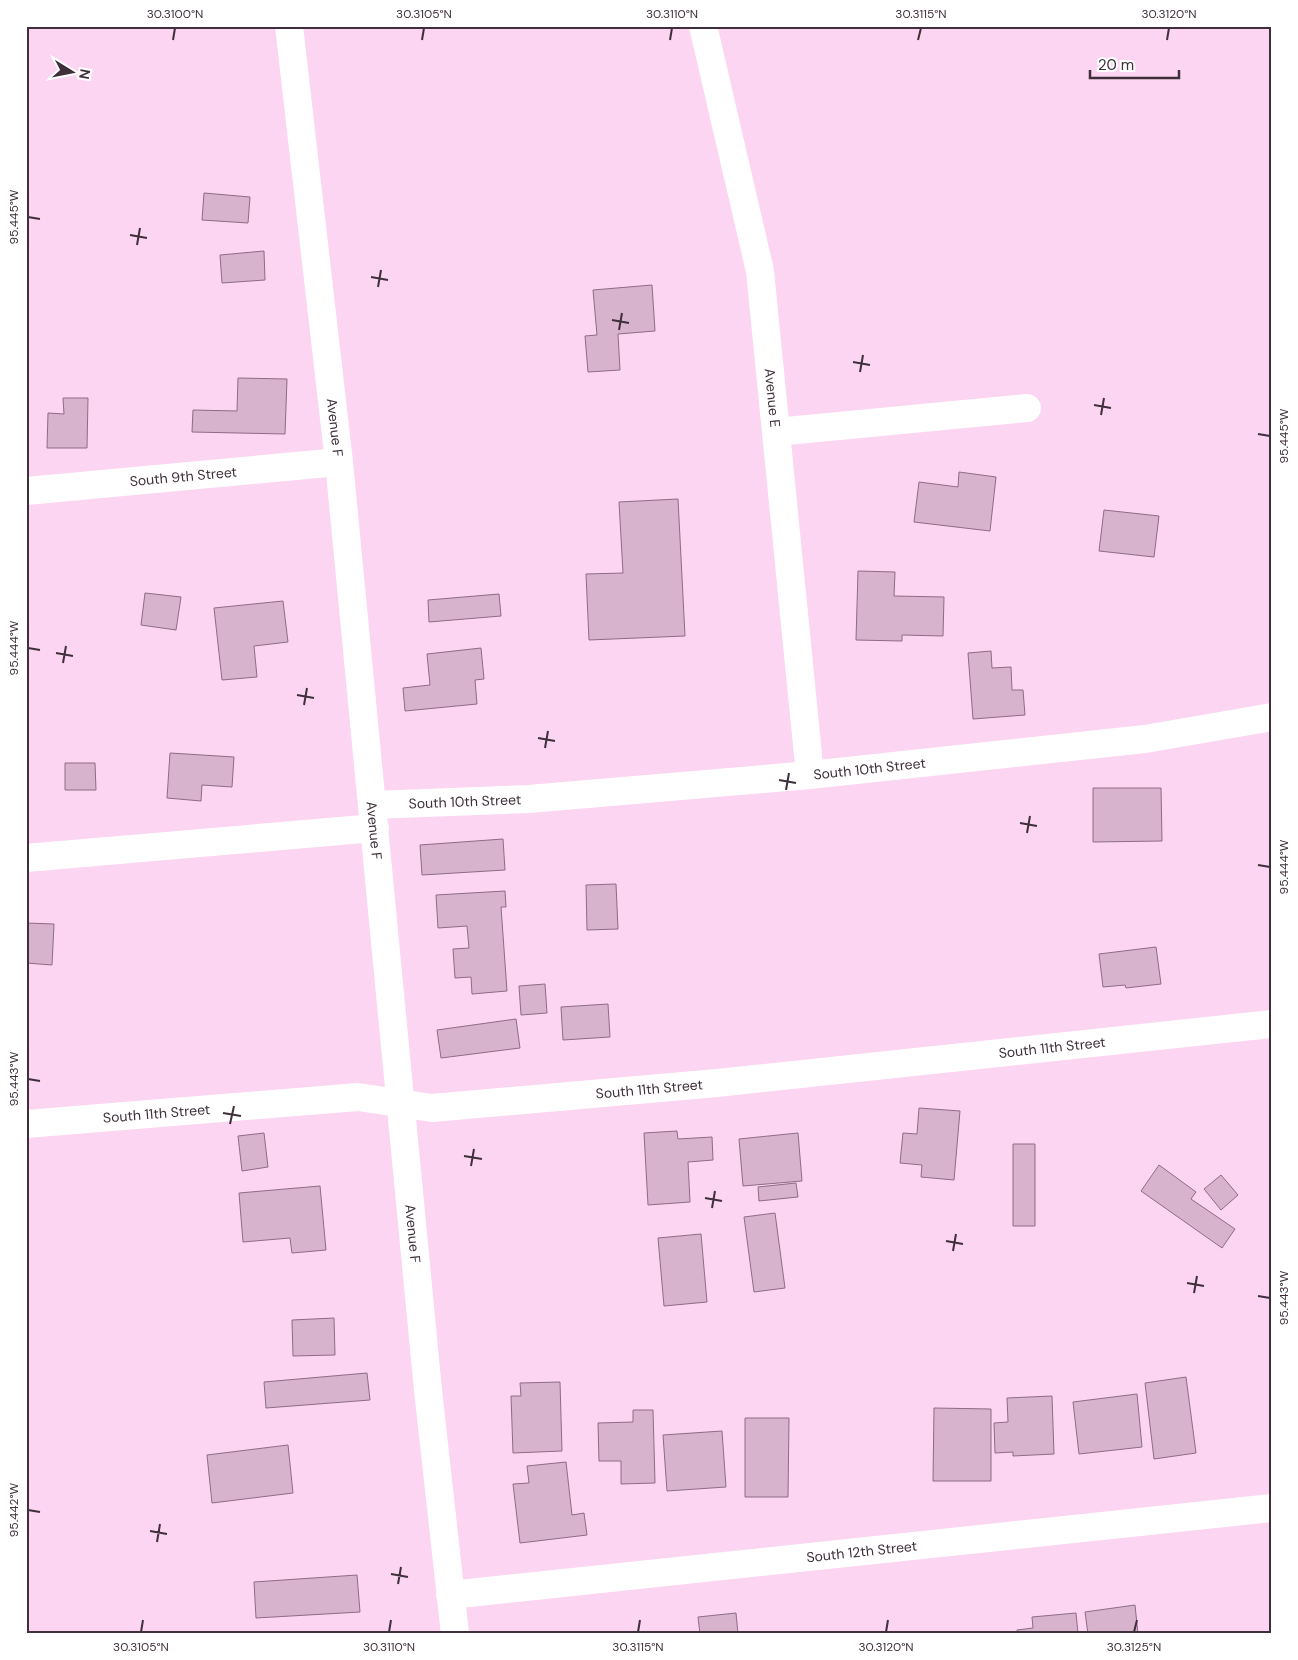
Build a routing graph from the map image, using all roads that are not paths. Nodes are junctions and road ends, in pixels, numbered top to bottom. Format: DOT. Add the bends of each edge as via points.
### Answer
graph roads {
  1 [pos="289,26"];
  2 [pos="702,26"];
  3 [pos="1027,408"];
  4 [pos="776,432"];
  5 [pos="339,462"];
  6 [pos="26,491"];
  7 [pos="1272,717"];
  8 [pos="810,776"];
  9 [pos="374,816"];
  10 [pos="26,858"];
  11 [pos="1272,1024"];
  12 [pos="401,1105"];
  13 [pos="26,1124"];
  14 [pos="1272,1508"];
  15 [pos="450,1595"];
  16 [pos="455,1634"];
  1 -- 5 [label="street, Avenue F"];
  2 -- 4 [label="street, Avenue E" via="760,271"];
  3 -- 4 [label="street"];
  4 -- 8 [label="street, Avenue E"];
  5 -- 6 [label="street, South 9th Street"];
  5 -- 9 [label="street, Avenue F"];
  7 -- 8 [label="street, South 10th Street" via="1145,739"];
  8 -- 9 [label="street, South 10th Street" via="529,799"];
  9 -- 10 [label="street, South 10th Street"];
  9 -- 12 [label="street, Avenue F"];
  11 -- 12 [label="street, South 11th Street" via="718,1083 432,1108"];
  12 -- 13 [label="street, South 11th Street" via="358,1097"];
  12 -- 15 [label="street, Avenue F"];
  14 -- 15 [label="street, South 12th Street"];
  15 -- 16 [label="street, Avenue F"];
}
